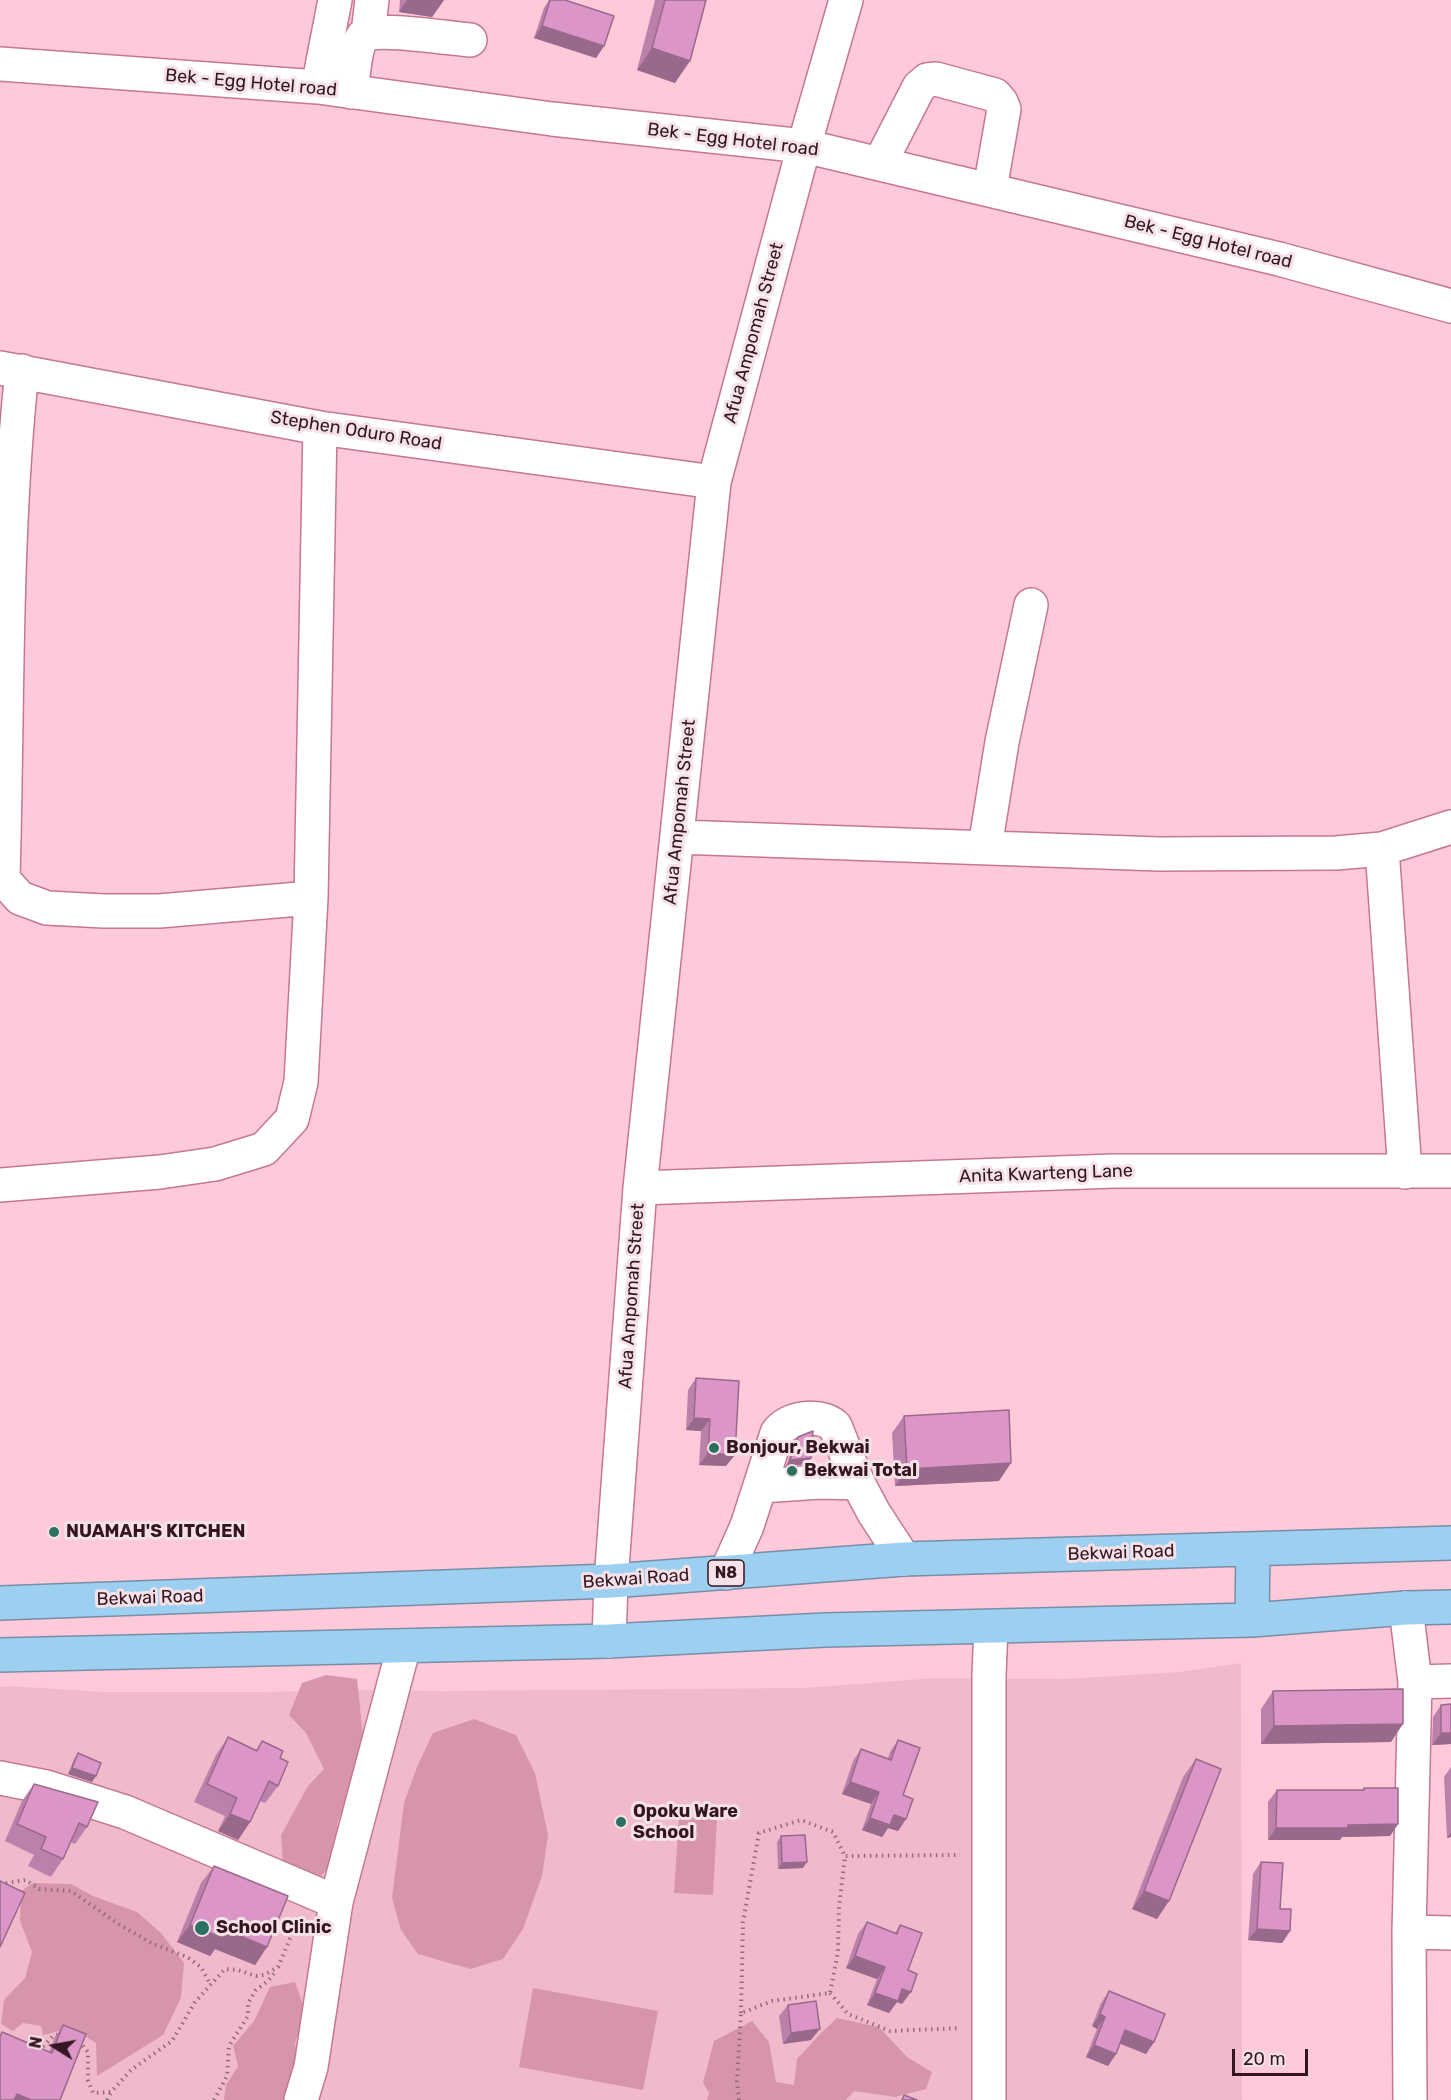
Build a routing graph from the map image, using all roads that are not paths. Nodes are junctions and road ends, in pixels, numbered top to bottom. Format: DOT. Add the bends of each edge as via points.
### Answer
graph roads {
  1 [pos="335,0"];
  2 [pos="372,0"];
  3 [pos="846,0"];
  4 [pos="368,33"];
  5 [pos="470,40"];
  6 [pos="0,64"];
  7 [pos="318,87"];
  8 [pos="351,92"];
  9 [pos="804,146"];
  10 [pos="880,163"];
  11 [pos="990,189"];
  12 [pos="1451,306"];
  13 [pos="11,370"];
  14 [pos="320,428"];
  15 [pos="714,482"];
  16 [pos="1031,604"];
  17 [pos="1451,827"];
  18 [pos="678,837"];
  19 [pos="985,848"];
  20 [pos="1382,849"];
  21 [pos="311,898"];
  22 [pos="1451,1171"];
  23 [pos="1406,1172"];
  24 [pos="0,1185"];
  25 [pos="640,1188"];
  26 [pos="858,1483"];
  27 [pos="760,1486"];
  28 [pos="1451,1543"];
  29 [pos="1253,1550"];
  30 [pos="904,1559"];
  31 [pos="726,1573"];
  32 [pos="611,1581"];
  33 [pos="0,1603"];
  34 [pos="1451,1607"];
  35 [pos="1406,1608"];
  36 [pos="1252,1620"];
  37 [pos="991,1627"];
  38 [pos="609,1641"];
  39 [pos="404,1646"];
  40 [pos="0,1655"];
  41 [pos="1451,1681"];
  42 [pos="1415,1682"];
  43 [pos="0,1778"];
  44 [pos="336,1902"];
  45 [pos="1408,1932"];
  46 [pos="1451,1933"];
  47 [pos="301,2100"];
  48 [pos="989,2100"];
  49 [pos="1410,2100"];
  1 -- 7 [label="street"];
  2 -- 4 [label="street"];
  3 -- 9 [label="street, Afua Ampomah Street"];
  4 -- 5 [label="street" via="385,31"];
  4 -- 8 [label="street" via="359,46"];
  6 -- 7 [label="street, Bek - Egg Hotel road"];
  7 -- 8 [label="street, Bek - Egg Hotel road"];
  8 -- 9 [label="street, Bek - Egg Hotel road" via="552,119"];
  9 -- 10 [label="street, Bek - Egg Hotel road"];
  9 -- 15 [label="street, Afua Ampomah Street"];
  10 -- 11 [label="street, Bek - Egg Hotel road"];
  10 -- 11 [label="street" via="919,87 936,79 995,95 1001,102 1004,109"];
  11 -- 12 [label="street, Bek - Egg Hotel road" via="1279,259"];
  13 -- 14 [label="street, Stephen Oduro Road"];
  13 -- 21 [label="street" via="16,424 3,879 20,898 47,908 159,911"];
  14 -- 15 [label="street, Stephen Oduro Road"];
  14 -- 21 [label="street"];
  15 -- 18 [label="street, Afua Ampomah Street"];
  16 -- 19 [label="street"];
  17 -- 20 [label="street"];
  18 -- 19 [label="street"];
  18 -- 25 [label="street, Afua Ampomah Street"];
  19 -- 20 [label="street" via="1159,854"];
  20 -- 23 [label="street"];
  21 -- 24 [label="street" via="301,1082 292,1119 264,1149 215,1164"];
  22 -- 23 [label="street, Anita Kwarteng Lane"];
  23 -- 25 [label="street, Anita Kwarteng Lane" via="1114,1171"];
  25 -- 32 [label="street, Afua Ampomah Street"];
  26 -- 27 [label="street"];
  26 -- 27 [label="street" via="835,1426 817,1419 793,1421 781,1427"];
  26 -- 30 [label="street"];
  27 -- 31 [label="street"];
  28 -- 29 [label="highway, Bekwai Road / N8"];
  29 -- 30 [label="highway, Bekwai Road / N8"];
  29 -- 36 [label="highway"];
  30 -- 31 [label="highway, Bekwai Road / N8"];
  31 -- 32 [label="highway, Bekwai Road / N8"];
  32 -- 33 [label="highway, Bekwai Road / N8"];
  32 -- 38 [label="street, Afua Ampomah Street"];
  34 -- 35 [label="highway"];
  35 -- 36 [label="highway"];
  35 -- 42 [label="street"];
  36 -- 37 [label="highway"];
  37 -- 38 [label="highway" via="825,1630"];
  37 -- 48 [label="street"];
  38 -- 39 [label="highway"];
  39 -- 40 [label="highway"];
  39 -- 44 [label="street"];
  41 -- 42 [label="street"];
  42 -- 45 [label="street"];
  43 -- 44 [label="street" via="46,1787 125,1812"];
  44 -- 47 [label="street" via="310,2067"];
  45 -- 46 [label="street"];
  45 -- 49 [label="street"];
}
